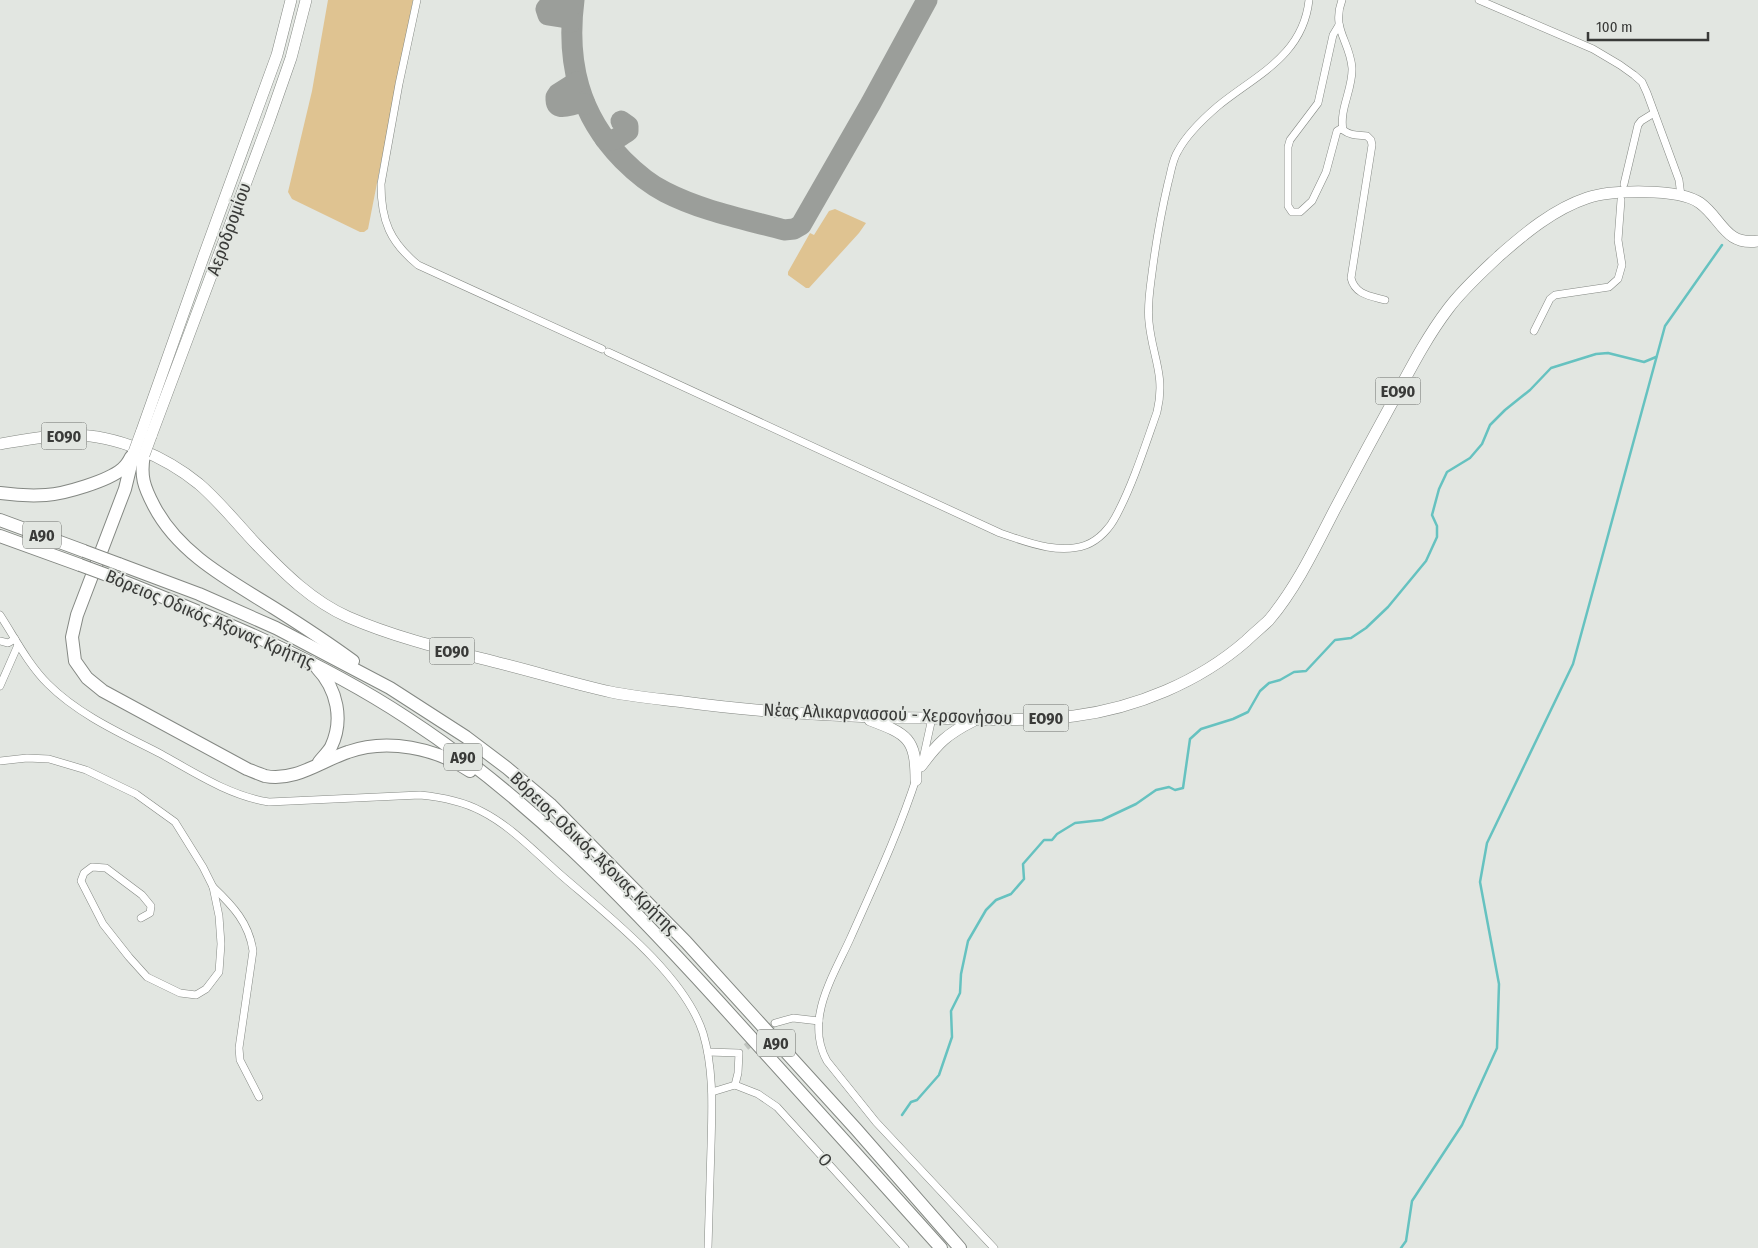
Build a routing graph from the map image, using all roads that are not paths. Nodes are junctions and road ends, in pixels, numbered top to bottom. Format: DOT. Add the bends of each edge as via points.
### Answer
graph roads {
  1 [pos="291,0"];
  2 [pos="306,0"];
  3 [pos="417,0"];
  4 [pos="1309,0"];
  5 [pos="1342,0"];
  6 [pos="1479,0"];
  7 [pos="1338,26"];
  8 [pos="1654,112"];
  9 [pos="1342,128"];
  10 [pos="1624,184"];
  11 [pos="1681,196"];
  12 [pos="1621,200"];
  13 [pos="1758,241"];
  14 [pos="1385,300"];
  15 [pos="1534,331"];
  16 [pos="146,434"];
  17 [pos="0,444"];
  18 [pos="140,452"];
  19 [pos="134,467"];
  20 [pos="0,493"];
  21 [pos="0,520"];
  22 [pos="0,536"];
  23 [pos="0,615"];
  24 [pos="0,642"];
  25 [pos="17,642"];
  26 [pos="311,661"];
  27 [pos="3,677"];
  28 [pos="0,686"];
  29 [pos="390,688"];
  30 [pos="862,716"];
  31 [pos="932,718"];
  32 [pos="977,719"];
  33 [pos="0,760"];
  34 [pos="318,764"];
  35 [pos="921,766"];
  36 [pos="916,780"];
  37 [pos="599,874"];
  38 [pos="213,887"];
  39 [pos="140,918"];
  40 [pos="819,1021"];
  41 [pos="775,1023"];
  42 [pos="746,1048"];
  43 [pos="708,1052"];
  44 [pos="739,1054"];
  45 [pos="735,1085"];
  46 [pos="712,1092"];
  47 [pos="259,1097"];
  48 [pos="708,1248"];
  49 [pos="905,1248"];
  50 [pos="941,1248"];
  51 [pos="960,1248"];
  52 [pos="994,1248"];
  1 -- 16 [label="main road, Αεροδρομίου" via="277,55 196,276"];
  2 -- 16 [label="main road, Αεροδρομίου" via="294,49 269,121"];
  3 -- 4 [label="street" via="381,184 381,201 388,229 400,249 418,265 1000,533 1058,548 1086,545 1098,539 1116,517 1158,412 1161,384 1149,324 1149,297 1158,225 1177,152 1218,106 1285,54 1305,20"];
  5 -- 7 [label="street"];
  6 -- 8 [label="street" via="1593,49 1620,65 1642,82"];
  7 -- 9 [label="street" via="1352,68"];
  7 -- 9 [label="street" via="1332,35 1318,103 1288,147 1288,206 1292,212 1300,212 1312,201 1326,172 1337,130"];
  8 -- 10 [label="street" via="1638,125"];
  8 -- 11 [label="street" via="1679,180"];
  9 -- 14 [label="street" via="1348,134 1367,136 1372,140 1352,269 1353,284 1361,293"];
  11 -- 13 [label="main road, Νέας Αλικαρνασσού - Χερσονήσου / ΕΟ90" via="1702,205 1735,239 1749,243"];
  11 -- 32 [label="main road, Νέας Αλικαρνασσού - Χερσονήσου / ΕΟ90" via="1616,192 1578,201 1525,234 1473,281 1452,304 1426,342 1291,588 1270,619 1234,651 1174,687 1114,708 1070,716"];
  12 -- 15 [label="street" via="1618,240 1622,265 1618,279 1609,287 1555,295"];
  16 -- 18 [label="main road, Αεροδρομίου, bridge"];
  17 -- 18 [label="main road, ΕΟ90" via="72,435 91,436"];
  18 -- 19 [label="highway"];
  18 -- 30 [label="main road, Νέας Αλικαρνασσού - Χερσονήσου / ΕΟ90" via="178,469 198,484 311,595 363,624 612,692 732,708"];
  19 -- 20 [label="highway" via="48,495"];
  19 -- 29 [label="highway" via="162,521 192,553"];
  19 -- 34 [label="highway" via="80,608 72,637 76,661 87,678 112,696 247,769 264,776 282,777"];
  21 -- 29 [label="highway, Βόρειος Οδικός Άξονας Κρήτης / Α90, bridge" via="199,594 276,628"];
  22 -- 26 [label="highway, Βόρειος Οδικός Άξονας Κρήτης / Α90, bridge" via="250,632"];
  23 -- 25 [label="street"];
  24 -- 25 [label="street"];
  25 -- 27 [label="street"];
  25 -- 43 [label="street" via="46,682 82,710 216,784 247,797 277,802 420,795 457,801 482,811 518,837 662,968 688,1003"];
  26 -- 34 [label="highway" via="330,684 338,715 331,748"];
  26 -- 37 [label="highway, Βόρειος Οδικός Άξονας Κρήτης / Α90" via="378,699 456,752 558,835"];
  27 -- 28 [label="street"];
  29 -- 51 [label="highway, Βόρειος Οδικός Άξονας Κρήτης / Α90" via="466,737 556,811 686,942"];
  30 -- 31 [label="main road, Νέας Αλικαρνασσού - Χερσονήσου / ΕΟ90"];
  30 -- 36 [label="main road" via="896,730 910,741"];
  31 -- 32 [label="main road, Νέας Αλικαρνασσού - Χερσονήσου / ΕΟ90"];
  31 -- 35 [label="street"];
  32 -- 35 [label="main road" via="949,734"];
  33 -- 38 [label="street" via="49,760 86,770 136,794 175,822"];
  34 -- 37 [label="highway" via="350,751 377,746 438,754 482,780"];
  35 -- 36 [label="street"];
  36 -- 40 [label="street" via="831,981"];
  37 -- 50 [label="highway, Βόρειος Οδικός Άξονας Κρήτης / Α90"];
  38 -- 39 [label="street" via="221,935 219,972 206,989 196,995 180,993 147,977 103,924 81,881 84,873 92,868 106,868 142,895 151,906 150,913"];
  38 -- 47 [label="street" via="233,906 251,939 253,951 239,1048 240,1060"];
  40 -- 41 [label="street" via="793,1018"];
  40 -- 52 [label="street" via="822,1050 827,1061 876,1122"];
  42 -- 44 [label="street"];
  43 -- 44 [label="street"];
  43 -- 46 [label="street"];
  44 -- 45 [label="street"];
  45 -- 46 [label="street"];
  45 -- 49 [label="street, Ο" via="758,1094 776,1107"];
  46 -- 48 [label="street"];
}
